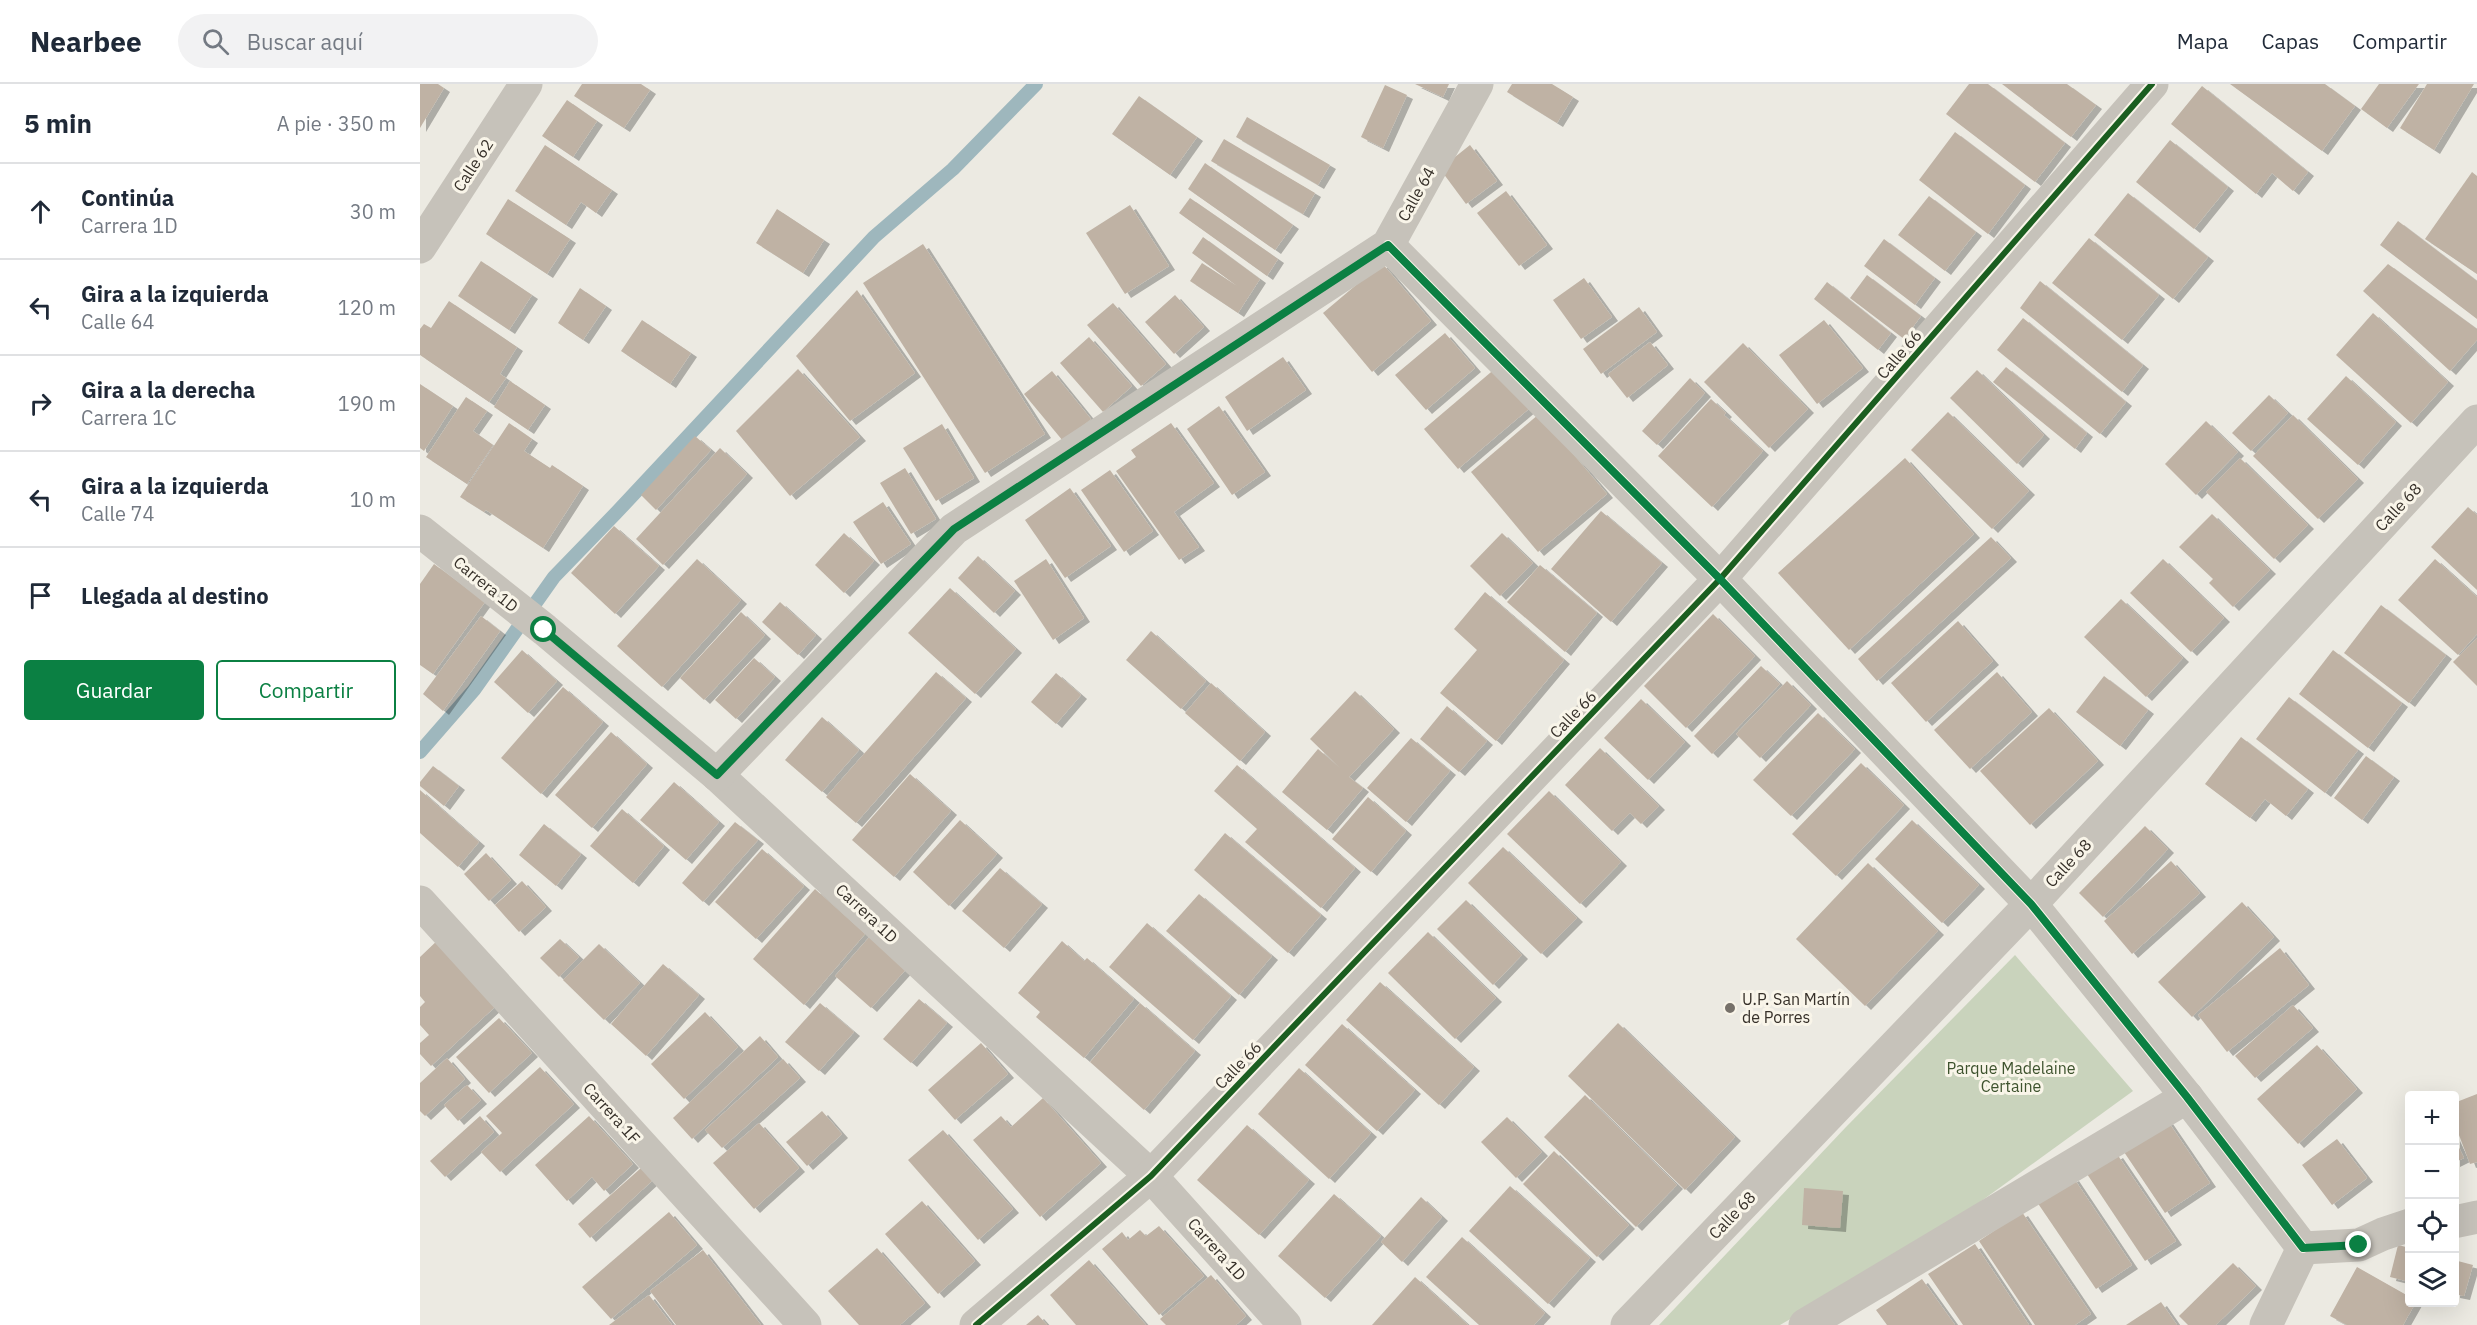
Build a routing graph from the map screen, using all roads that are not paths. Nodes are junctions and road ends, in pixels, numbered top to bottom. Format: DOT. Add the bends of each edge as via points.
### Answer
graph roads {
  1 [pos="526,84"];
  2 [pos="1477,84"];
  3 [pos="2152,84"];
  4 [pos="1388,245"];
  5 [pos="420,247"];
  6 [pos="2477,421"];
  7 [pos="420,531"];
  8 [pos="1720,579"];
  9 [pos="717,775"];
  10 [pos="420,902"];
  11 [pos="2031,904"];
  12 [pos="2187,1097"];
  13 [pos="1151,1176"];
  14 [pos="2477,1217"];
  15 [pos="2459,1221"];
  16 [pos="2405,1226"];
  17 [pos="2303,1248"];
  18 [pos="805,1325"];
  19 [pos="976,1325"];
  20 [pos="1285,1325"];
  21 [pos="1627,1325"];
  22 [pos="1805,1325"];
  23 [pos="2266,1325"];
  1 -- 5 [label="street, Calle 62"];
  2 -- 4 [label="street, Calle 64"];
  3 -- 8 [label="street, Calle 66"];
  4 -- 8 [label="street"];
  4 -- 9 [label="street, Calle 64" via="954,529"];
  6 -- 11 [label="street, Calle 68"];
  7 -- 9 [label="street, Carrera 1D"];
  8 -- 11 [label="street"];
  8 -- 13 [label="street, Calle 66"];
  9 -- 13 [label="street, Carrera 1D"];
  10 -- 18 [label="street, Carrera 1F"];
  11 -- 12 [label="street"];
  11 -- 21 [label="street, Calle 68"];
  12 -- 17 [label="street"];
  12 -- 22 [label="street"];
  13 -- 19 [label="street, Calle 66"];
  13 -- 20 [label="street, Carrera 1D"];
  14 -- 15 [label="street"];
  16 -- 17 [label="street" via="2359,1245"];
  17 -- 23 [label="street"];
}
